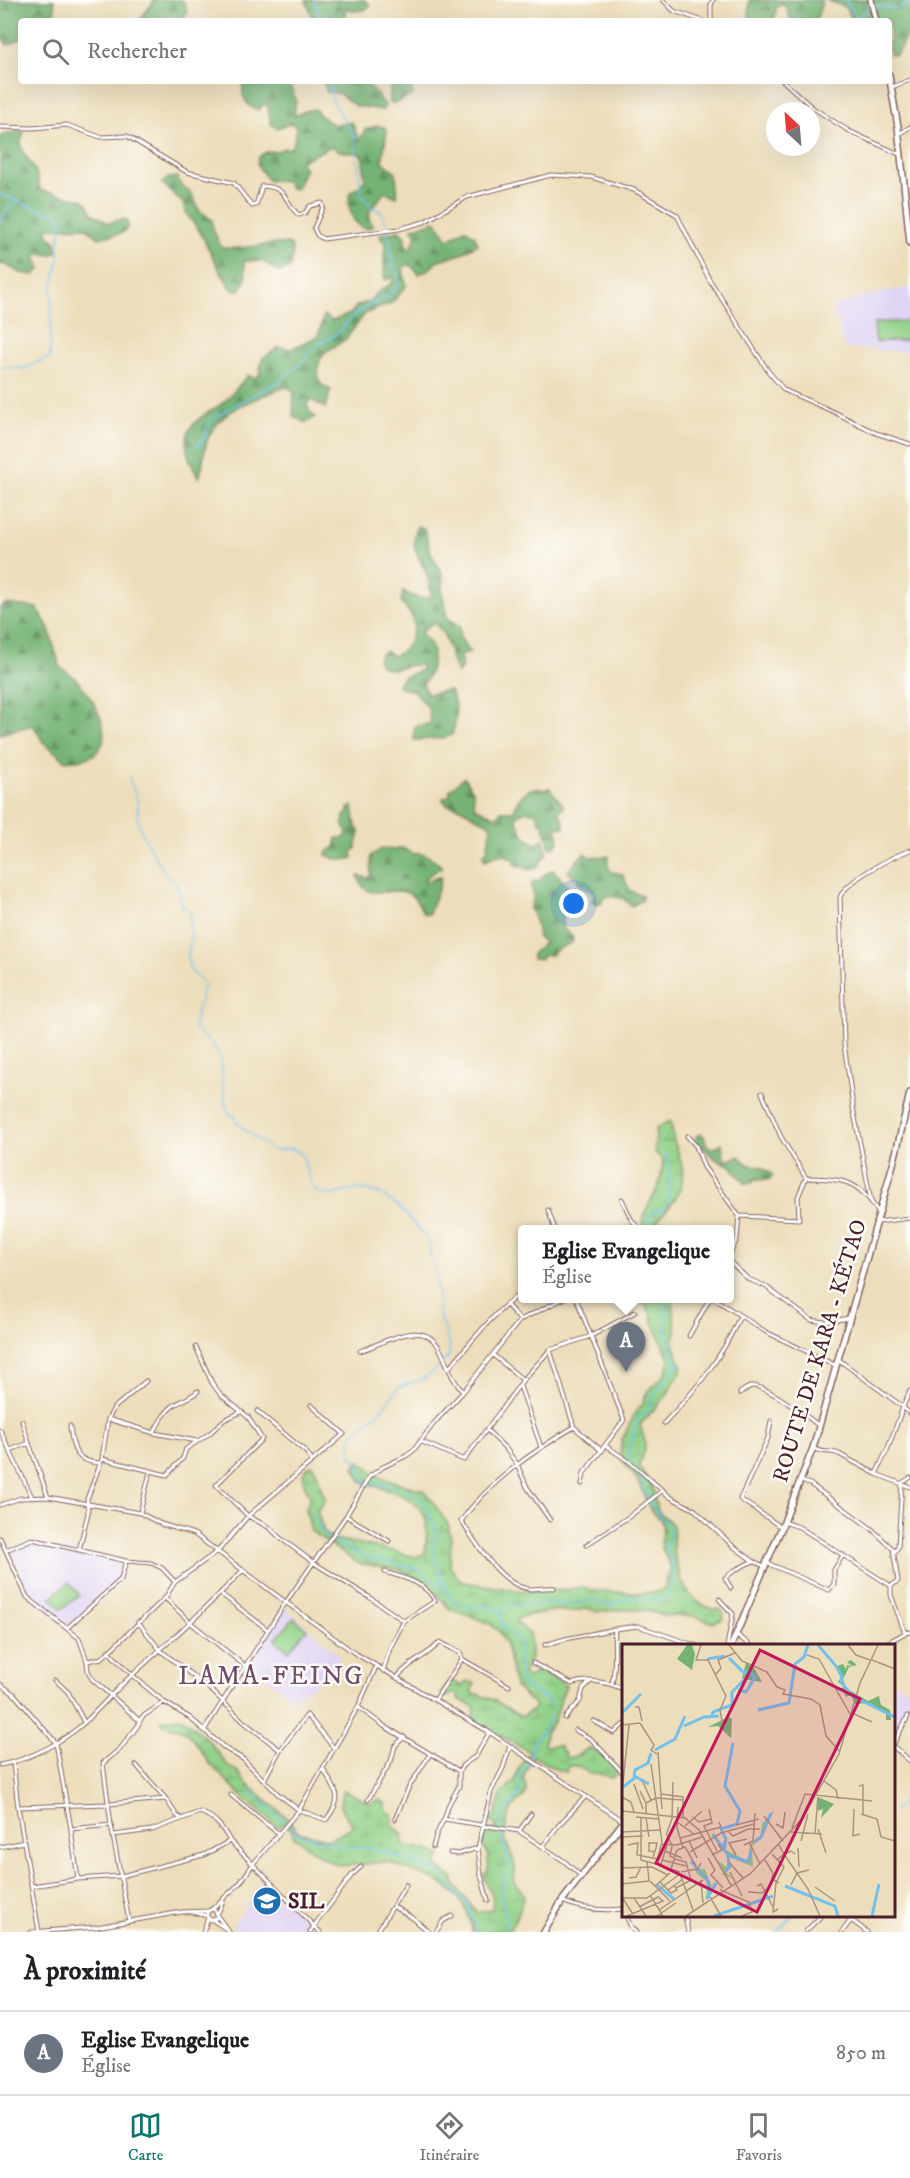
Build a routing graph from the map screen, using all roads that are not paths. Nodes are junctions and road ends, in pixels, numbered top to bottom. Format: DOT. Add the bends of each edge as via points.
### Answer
graph roads {
  1 [pos="663,0"];
  2 [pos="713,0"];
  3 [pos="871,0"];
  4 [pos="695,18"];
  5 [pos="711,18"];
  6 [pos="876,18"];
  7 [pos="910,80"];
  8 [pos="786,84"];
  9 [pos="891,84"];
  10 [pos="892,87"];
  11 [pos="0,127"];
  12 [pos="910,127"];
  13 [pos="899,134"];
  14 [pos="901,155"];
  15 [pos="910,243"];
  16 [pos="910,444"];
  17 [pos="910,850"];
  18 [pos="762,1093"];
  19 [pos="910,1093"];
  20 [pos="687,1136"];
  21 [pos="806,1178"];
  22 [pos="622,1198"];
  23 [pos="871,1201"];
  24 [pos="548,1210"];
  25 [pos="879,1214"];
  26 [pos="739,1216"];
  27 [pos="910,1218"];
  28 [pos="876,1222"];
  29 [pos="553,1225"];
  30 [pos="636,1225"];
  31 [pos="734,1245"];
  32 [pos="734,1266"];
  33 [pos="518,1295"];
  34 [pos="556,1303"];
  35 [pos="578,1303"];
  36 [pos="710,1303"];
  37 [pos="719,1303"];
  38 [pos="506,1304"];
  39 [pos="635,1312"];
  40 [pos="740,1316"];
  41 [pos="850,1318"];
  42 [pos="520,1320"];
  43 [pos="591,1336"];
  44 [pos="689,1336"];
  45 [pos="196,1347"];
  46 [pos="550,1350"];
  47 [pos="360,1352"];
  48 [pos="493,1355"];
  49 [pos="838,1363"];
  50 [pos="449,1368"];
  51 [pos="523,1380"];
  52 [pos="146,1381"];
  53 [pos="520,1386"];
  54 [pos="198,1391"];
  55 [pos="910,1391"];
  56 [pos="463,1392"];
  57 [pos="740,1393"];
  58 [pos="311,1405"];
  59 [pos="903,1407"];
  60 [pos="257,1411"];
  61 [pos="241,1412"];
  62 [pos="910,1414"];
  63 [pos="108,1419"];
  64 [pos="22,1421"];
  65 [pos="771,1421"];
  66 [pos="664,1423"];
  67 [pos="70,1426"];
  68 [pos="819,1426"];
  69 [pos="574,1427"];
  70 [pos="0,1431"];
  71 [pos="488,1431"];
  72 [pos="154,1432"];
  73 [pos="198,1441"];
  74 [pos="420,1441"];
  75 [pos="29,1443"];
  76 [pos="606,1446"];
  77 [pos="541,1447"];
  78 [pos="813,1448"];
  79 [pos="10,1450"];
  80 [pos="602,1451"];
  81 [pos="101,1461"];
  82 [pos="312,1461"];
  83 [pos="517,1464"];
  84 [pos="150,1472"];
  85 [pos="876,1474"];
  86 [pos="910,1478"];
  87 [pos="800,1480"];
  88 [pos="902,1483"];
  89 [pos="582,1484"];
  90 [pos="910,1487"];
  91 [pos="663,1490"];
  92 [pos="32,1497"];
  93 [pos="48,1497"];
  94 [pos="0,1505"];
  95 [pos="87,1505"];
  96 [pos="140,1513"];
  97 [pos="248,1516"];
  98 [pos="346,1516"];
  99 [pos="550,1520"];
  100 [pos="783,1525"];
  101 [pos="0,1538"];
  102 [pos="389,1541"];
  103 [pos="586,1545"];
  104 [pos="6,1550"];
  105 [pos="79,1550"];
  106 [pos="218,1551"];
  107 [pos="895,1552"];
  108 [pos="843,1555"];
  109 [pos="126,1561"];
  110 [pos="753,1561"];
  111 [pos="314,1563"];
  112 [pos="766,1564"];
  113 [pos="243,1570"];
  114 [pos="385,1572"];
  115 [pos="175,1582"];
  116 [pos="891,1586"];
  117 [pos="554,1588"];
  118 [pos="731,1588"];
  119 [pos="221,1594"];
  120 [pos="165,1598"];
  121 [pos="719,1599"];
  122 [pos="286,1602"];
  123 [pos="404,1621"];
  124 [pos="138,1622"];
  125 [pos="191,1623"];
  126 [pos="67,1628"];
  127 [pos="615,1629"];
  128 [pos="268,1630"];
  129 [pos="910,1632"];
  130 [pos="905,1633"];
  131 [pos="736,1634"];
  132 [pos="690,1644"];
  133 [pos="729,1644"];
  134 [pos="730,1644"];
  135 [pos="748,1644"];
  136 [pos="885,1644"];
  137 [pos="544,1645"];
  138 [pos="160,1650"];
  139 [pos="108,1651"];
  140 [pos="462,1659"];
  141 [pos="87,1660"];
  142 [pos="533,1663"];
  143 [pos="245,1666"];
  144 [pos="376,1667"];
  145 [pos="383,1671"];
  146 [pos="132,1675"];
  147 [pos="397,1678"];
  148 [pos="55,1680"];
  149 [pos="590,1682"];
  150 [pos="0,1683"];
  151 [pos="612,1683"];
  152 [pos="509,1686"];
  153 [pos="622,1689"];
  154 [pos="109,1696"];
  155 [pos="435,1700"];
  156 [pos="222,1701"];
  157 [pos="164,1702"];
  158 [pos="358,1707"];
  159 [pos="908,1716"];
  160 [pos="565,1718"];
  161 [pos="140,1721"];
  162 [pos="594,1721"];
  163 [pos="84,1723"];
  164 [pos="622,1726"];
  165 [pos="205,1729"];
  166 [pos="575,1731"];
  167 [pos="489,1732"];
  168 [pos="404,1737"];
  169 [pos="56,1743"];
  170 [pos="895,1743"];
  171 [pos="510,1746"];
  172 [pos="895,1746"];
  173 [pos="335,1748"];
  174 [pos="280,1750"];
  175 [pos="430,1754"];
  176 [pos="910,1761"];
  177 [pos="13,1763"];
  178 [pos="0,1765"];
  179 [pos="136,1765"];
  180 [pos="324,1770"];
  181 [pos="459,1771"];
  182 [pos="622,1772"];
  183 [pos="264,1780"];
  184 [pos="231,1795"];
  185 [pos="585,1797"];
  186 [pos="166,1798"];
  187 [pos="368,1800"];
  188 [pos="108,1804"];
  189 [pos="68,1805"];
  190 [pos="18,1808"];
  191 [pos="299,1810"];
  192 [pos="531,1814"];
  193 [pos="182,1818"];
  194 [pos="395,1819"];
  195 [pos="444,1819"];
  196 [pos="622,1820"];
  197 [pos="622,1822"];
  198 [pos="483,1824"];
  199 [pos="111,1825"];
  200 [pos="71,1829"];
  201 [pos="519,1831"];
  202 [pos="279,1834"];
  203 [pos="114,1835"];
  204 [pos="230,1841"];
  205 [pos="24,1842"];
  206 [pos="543,1846"];
  207 [pos="0,1847"];
  208 [pos="433,1847"];
  209 [pos="478,1848"];
  210 [pos="450,1853"];
  211 [pos="253,1864"];
  212 [pos="362,1867"];
  213 [pos="121,1876"];
  214 [pos="581,1876"];
  215 [pos="78,1879"];
  216 [pos="406,1885"];
  217 [pos="32,1886"];
  218 [pos="224,1899"];
  219 [pos="489,1901"];
  220 [pos="562,1901"];
  221 [pos="394,1907"];
  222 [pos="210,1910"];
  223 [pos="188,1911"];
  224 [pos="622,1912"];
  225 [pos="218,1915"];
  226 [pos="452,1916"];
  227 [pos="626,1917"];
  228 [pos="685,1917"];
  229 [pos="820,1917"];
  230 [pos="847,1917"];
  231 [pos="210,1919"];
  232 [pos="851,1920"];
  233 [pos="129,1921"];
  234 [pos="314,1926"];
  235 [pos="96,1927"];
  236 [pos="806,1931"];
  237 [pos="31,1932"];
  238 [pos="39,1932"];
  239 [pos="97,1932"];
  240 [pos="203,1932"];
  241 [pos="230,1932"];
  242 [pos="310,1932"];
  243 [pos="320,1932"];
  244 [pos="377,1932"];
  245 [pos="429,1932"];
  246 [pos="436,1932"];
  247 [pos="544,1932"];
  248 [pos="636,1932"];
  249 [pos="687,1932"];
  250 [pos="842,1932"];
  251 [pos="867,1932"];
  1 -- 4 [label="street" via="674,10"];
  2 -- 5 [label="street"];
  3 -- 6 [label="main road"];
  7 -- 10 [label="street"];
  8 -- 14 [label="street" via="813,108 849,131"];
  9 -- 10 [label="main road"];
  10 -- 13 [label="main road"];
  11 -- 16 [label="street" via="67,125 100,137 127,136 187,172 234,183 252,206 256,205 262,186 285,195 299,215 322,203 314,228 323,238 392,231 424,222 467,197 551,175 591,177 634,190 677,215 709,279 784,390 876,434"];
  12 -- 13 [label="street"];
  13 -- 14 [label="main road"];
  14 -- 15 [label="main road"];
  17 -- 23 [label="street" via="859,879 843,890 840,897 844,1044"];
  18 -- 21 [label="street" via="781,1137"];
  19 -- 25 [label="main road, ROUTE DE KARA - KÉTAO"];
  20 -- 26 [label="street"];
  21 -- 23 [label="street" via="846,1182 859,1187"];
  21 -- 26 [label="street" via="798,1197 799,1219"];
  22 -- 30 [label="street"];
  23 -- 25 [label="street"];
  24 -- 29 [label="street"];
  25 -- 28 [label="main road, ROUTE DE KARA - KÉTAO"];
  26 -- 31 [label="street"];
  27 -- 28 [label="street"];
  28 -- 41 [label="main road, ROUTE DE KARA - KÉTAO"];
  32 -- 41 [label="street" via="811,1320"];
  33 -- 38 [label="street"];
  34 -- 42 [label="street"];
  35 -- 43 [label="street"];
  36 -- 44 [label="street"];
  37 -- 40 [label="street"];
  38 -- 42 [label="street"];
  38 -- 50 [label="street"];
  39 -- 43 [label="street"];
  40 -- 49 [label="street" via="766,1332"];
  40 -- 66 [label="street" via="727,1346 706,1377"];
  41 -- 49 [label="main road, ROUTE DE KARA - KÉTAO"];
  42 -- 48 [label="street"];
  43 -- 46 [label="street"];
  43 -- 76 [label="street" via="624,1420"];
  45 -- 61 [label="street" via="209,1379"];
  46 -- 51 [label="street"];
  46 -- 69 [label="street"];
  47 -- 50 [label="street" via="420,1332 435,1341"];
  48 -- 51 [label="street"];
  48 -- 56 [label="street"];
  49 -- 59 [label="street"];
  49 -- 68 [label="main road, ROUTE DE KARA - KÉTAO"];
  50 -- 56 [label="street"];
  51 -- 53 [label="street"];
  52 -- 63 [label="street" via="114,1408"];
  53 -- 71 [label="street"];
  53 -- 77 [label="street"];
  54 -- 72 [label="street" via="176,1404"];
  55 -- 59 [label="street"];
  56 -- 74 [label="street"];
  57 -- 68 [label="street" via="759,1387 802,1411"];
  58 -- 82 [label="street" via="344,1434"];
  59 -- 62 [label="street"];
  59 -- 85 [label="street"];
  60 -- 82 [label="street"];
  61 -- 73 [label="street"];
  61 -- 97 [label="street" via="262,1438 216,1485"];
  63 -- 72 [label="street"];
  63 -- 81 [label="street"];
  64 -- 75 [label="street"];
  65 -- 100 [label="street" via="768,1438 740,1499"];
  67 -- 81 [label="street" via="73,1447 80,1459 87,1463"];
  68 -- 78 [label="main road, ROUTE DE KARA - KÉTAO"];
  69 -- 77 [label="street"];
  69 -- 80 [label="street"];
  70 -- 79 [label="street"];
  71 -- 74 [label="street" via="464,1460"];
  71 -- 83 [label="street"];
  72 -- 73 [label="street"];
  73 -- 84 [label="street" via="186,1449 167,1475"];
  74 -- 98 [label="street" via="406,1456 369,1477"];
  75 -- 79 [label="street"];
  75 -- 93 [label="street"];
  76 -- 80 [label="street"];
  76 -- 91 [label="street"];
  77 -- 83 [label="street"];
  78 -- 85 [label="street" via="839,1454"];
  78 -- 87 [label="main road, ROUTE DE KARA - KÉTAO"];
  79 -- 92 [label="street"];
  80 -- 89 [label="street" via="584,1473"];
  81 -- 84 [label="street"];
  81 -- 95 [label="street"];
  82 -- 97 [label="street"];
  83 -- 99 [label="street" via="527,1487"];
  83 -- 117 [label="street" via="472,1505 461,1521 500,1572 530,1589"];
  84 -- 96 [label="street"];
  85 -- 88 [label="street"];
  86 -- 88 [label="street"];
  87 -- 100 [label="main road, ROUTE DE KARA - KÉTAO"];
  87 -- 107 [label="street" via="872,1529"];
  88 -- 90 [label="street"];
  88 -- 107 [label="street"];
  91 -- 103 [label="street"];
  91 -- 110 [label="street" via="697,1511"];
  92 -- 93 [label="street"];
  92 -- 94 [label="street"];
  93 -- 95 [label="street"];
  95 -- 96 [label="street"];
  95 -- 105 [label="street"];
  96 -- 106 [label="street" via="194,1534"];
  97 -- 106 [label="street"];
  97 -- 111 [label="street"];
  98 -- 102 [label="street"];
  98 -- 111 [label="street"];
  100 -- 108 [label="street" via="799,1527"];
  100 -- 112 [label="main road, ROUTE DE KARA - KÉTAO"];
  101 -- 104 [label="street"];
  104 -- 105 [label="street" via="32,1539"];
  104 -- 126 [label="street" via="27,1597"];
  105 -- 109 [label="street"];
  106 -- 113 [label="street"];
  106 -- 115 [label="street"];
  107 -- 116 [label="street" via="898,1581"];
  108 -- 112 [label="street" via="834,1569 834,1584 829,1590"];
  108 -- 116 [label="street"];
  109 -- 115 [label="street" via="151,1563"];
  109 -- 126 [label="street" via="121,1579"];
  110 -- 112 [label="street"];
  110 -- 118 [label="street" via="725,1578"];
  111 -- 122 [label="street"];
  111 -- 123 [label="street"];
  112 -- 131 [label="main road, ROUTE DE KARA - KÉTAO"];
  113 -- 119 [label="street"];
  113 -- 122 [label="street"];
  114 -- 123 [label="street" via="416,1582 435,1601"];
  115 -- 120 [label="street"];
  116 -- 130 [label="street"];
  119 -- 125 [label="street"];
  119 -- 128 [label="street"];
  120 -- 124 [label="street"];
  120 -- 125 [label="street"];
  121 -- 133 [label="street" via="733,1614"];
  122 -- 128 [label="street"];
  122 -- 144 [label="street"];
  123 -- 145 [label="street"];
  124 -- 138 [label="street"];
  124 -- 139 [label="street"];
  125 -- 138 [label="street"];
  125 -- 143 [label="street"];
  126 -- 141 [label="street" via="79,1638"];
  127 -- 132 [label="street" via="638,1626"];
  127 -- 137 [label="street"];
  127 -- 151 [label="street" via="616,1670"];
  128 -- 143 [label="street"];
  129 -- 130 [label="street"];
  130 -- 136 [label="street"];
  131 -- 134 [label="main road, ROUTE DE KARA - KÉTAO"];
  131 -- 135 [label="street"];
  138 -- 146 [label="street"];
  138 -- 156 [label="street"];
  139 -- 141 [label="street" via="102,1658"];
  139 -- 146 [label="street"];
  140 -- 147 [label="street" via="460,1653 440,1642 404,1668"];
  140 -- 152 [label="street"];
  140 -- 155 [label="street"];
  141 -- 154 [label="street" via="92,1679"];
  142 -- 149 [label="street" via="573,1684"];
  143 -- 156 [label="street"];
  144 -- 145 [label="street"];
  144 -- 158 [label="street"];
  145 -- 147 [label="street"];
  146 -- 154 [label="street"];
  146 -- 157 [label="street"];
  147 -- 155 [label="street"];
  148 -- 163 [label="street" via="68,1692"];
  149 -- 151 [label="street"];
  149 -- 160 [label="street"];
  150 -- 169 [label="street"];
  151 -- 153 [label="street"];
  154 -- 161 [label="street"];
  154 -- 163 [label="street"];
  155 -- 167 [label="street"];
  156 -- 165 [label="street"];
  156 -- 174 [label="street"];
  157 -- 161 [label="street"];
  157 -- 165 [label="street"];
  158 -- 168 [label="street"];
  158 -- 173 [label="street"];
  159 -- 170 [label="street"];
  161 -- 188 [label="street" via="120,1749 103,1763"];
  162 -- 164 [label="street" via="614,1733"];
  163 -- 169 [label="street"];
  165 -- 183 [label="street"];
  166 -- 182 [label="street" via="591,1739"];
  167 -- 171 [label="street"];
  167 -- 181 [label="street" via="476,1756"];
  168 -- 175 [label="street"];
  168 -- 187 [label="street" via="395,1746 391,1761"];
  169 -- 177 [label="street"];
  169 -- 189 [label="street"];
  171 -- 185 [label="street"];
  171 -- 198 [label="street"];
  172 -- 176 [label="street"];
  173 -- 174 [label="street" via="307,1715"];
  173 -- 180 [label="street"];
  174 -- 183 [label="street"];
  175 -- 181 [label="street"];
  175 -- 194 [label="street"];
  177 -- 178 [label="street"];
  177 -- 190 [label="street"];
  179 -- 186 [label="street"];
  180 -- 191 [label="street"];
  180 -- 191 [label="street" via="337,1793 337,1806 326,1820"];
  181 -- 195 [label="street" via="459,1786"];
  183 -- 191 [label="street"];
  184 -- 202 [label="street"];
  185 -- 196 [label="street"];
  185 -- 206 [label="street"];
  186 -- 188 [label="street"];
  186 -- 193 [label="street"];
  188 -- 189 [label="street"];
  188 -- 199 [label="street"];
  189 -- 190 [label="street"];
  189 -- 200 [label="street"];
  190 -- 205 [label="street"];
  191 -- 202 [label="street"];
  192 -- 201 [label="street"];
  193 -- 203 [label="street" via="152,1830"];
  193 -- 204 [label="street" via="200,1812 212,1817"];
  195 -- 198 [label="street"];
  195 -- 208 [label="street"];
  197 -- 214 [label="main road"];
  198 -- 201 [label="street"];
  198 -- 209 [label="street"];
  199 -- 200 [label="street"];
  199 -- 203 [label="street"];
  200 -- 215 [label="street"];
  201 -- 206 [label="street"];
  202 -- 211 [label="street"];
  203 -- 213 [label="street"];
  204 -- 211 [label="street"];
  204 -- 213 [label="street" via="204,1855"];
  205 -- 207 [label="street"];
  205 -- 217 [label="street"];
  206 -- 214 [label="street"];
  209 -- 210 [label="street"];
  209 -- 219 [label="street"];
  211 -- 218 [label="street"];
  211 -- 234 [label="street"];
  212 -- 234 [label="street"];
  213 -- 215 [label="street"];
  213 -- 233 [label="street"];
  214 -- 220 [label="main road"];
  215 -- 217 [label="street"];
  216 -- 221 [label="street"];
  217 -- 238 [label="street"];
  218 -- 222 [label="street"];
  218 -- 225 [label="street"];
  220 -- 224 [label="street" via="577,1908"];
  220 -- 247 [label="main road"];
  221 -- 244 [label="street"];
  221 -- 245 [label="street"];
  222 -- 223 [label="street"];
  222 -- 225 [label="street"];
  222 -- 231 [label="street"];
  223 -- 231 [label="street"];
  223 -- 233 [label="street"];
  225 -- 231 [label="street"];
  225 -- 241 [label="street"];
  226 -- 246 [label="street"];
  227 -- 248 [label="street"];
  228 -- 249 [label="street"];
  229 -- 236 [label="street"];
  230 -- 232 [label="street"];
  231 -- 240 [label="street"];
  231 -- 241 [label="street"];
  232 -- 250 [label="street"];
  232 -- 251 [label="street"];
  233 -- 235 [label="street"];
  234 -- 242 [label="street"];
  234 -- 243 [label="street"];
  235 -- 238 [label="street"];
  235 -- 239 [label="street"];
  237 -- 238 [label="street"];
}
